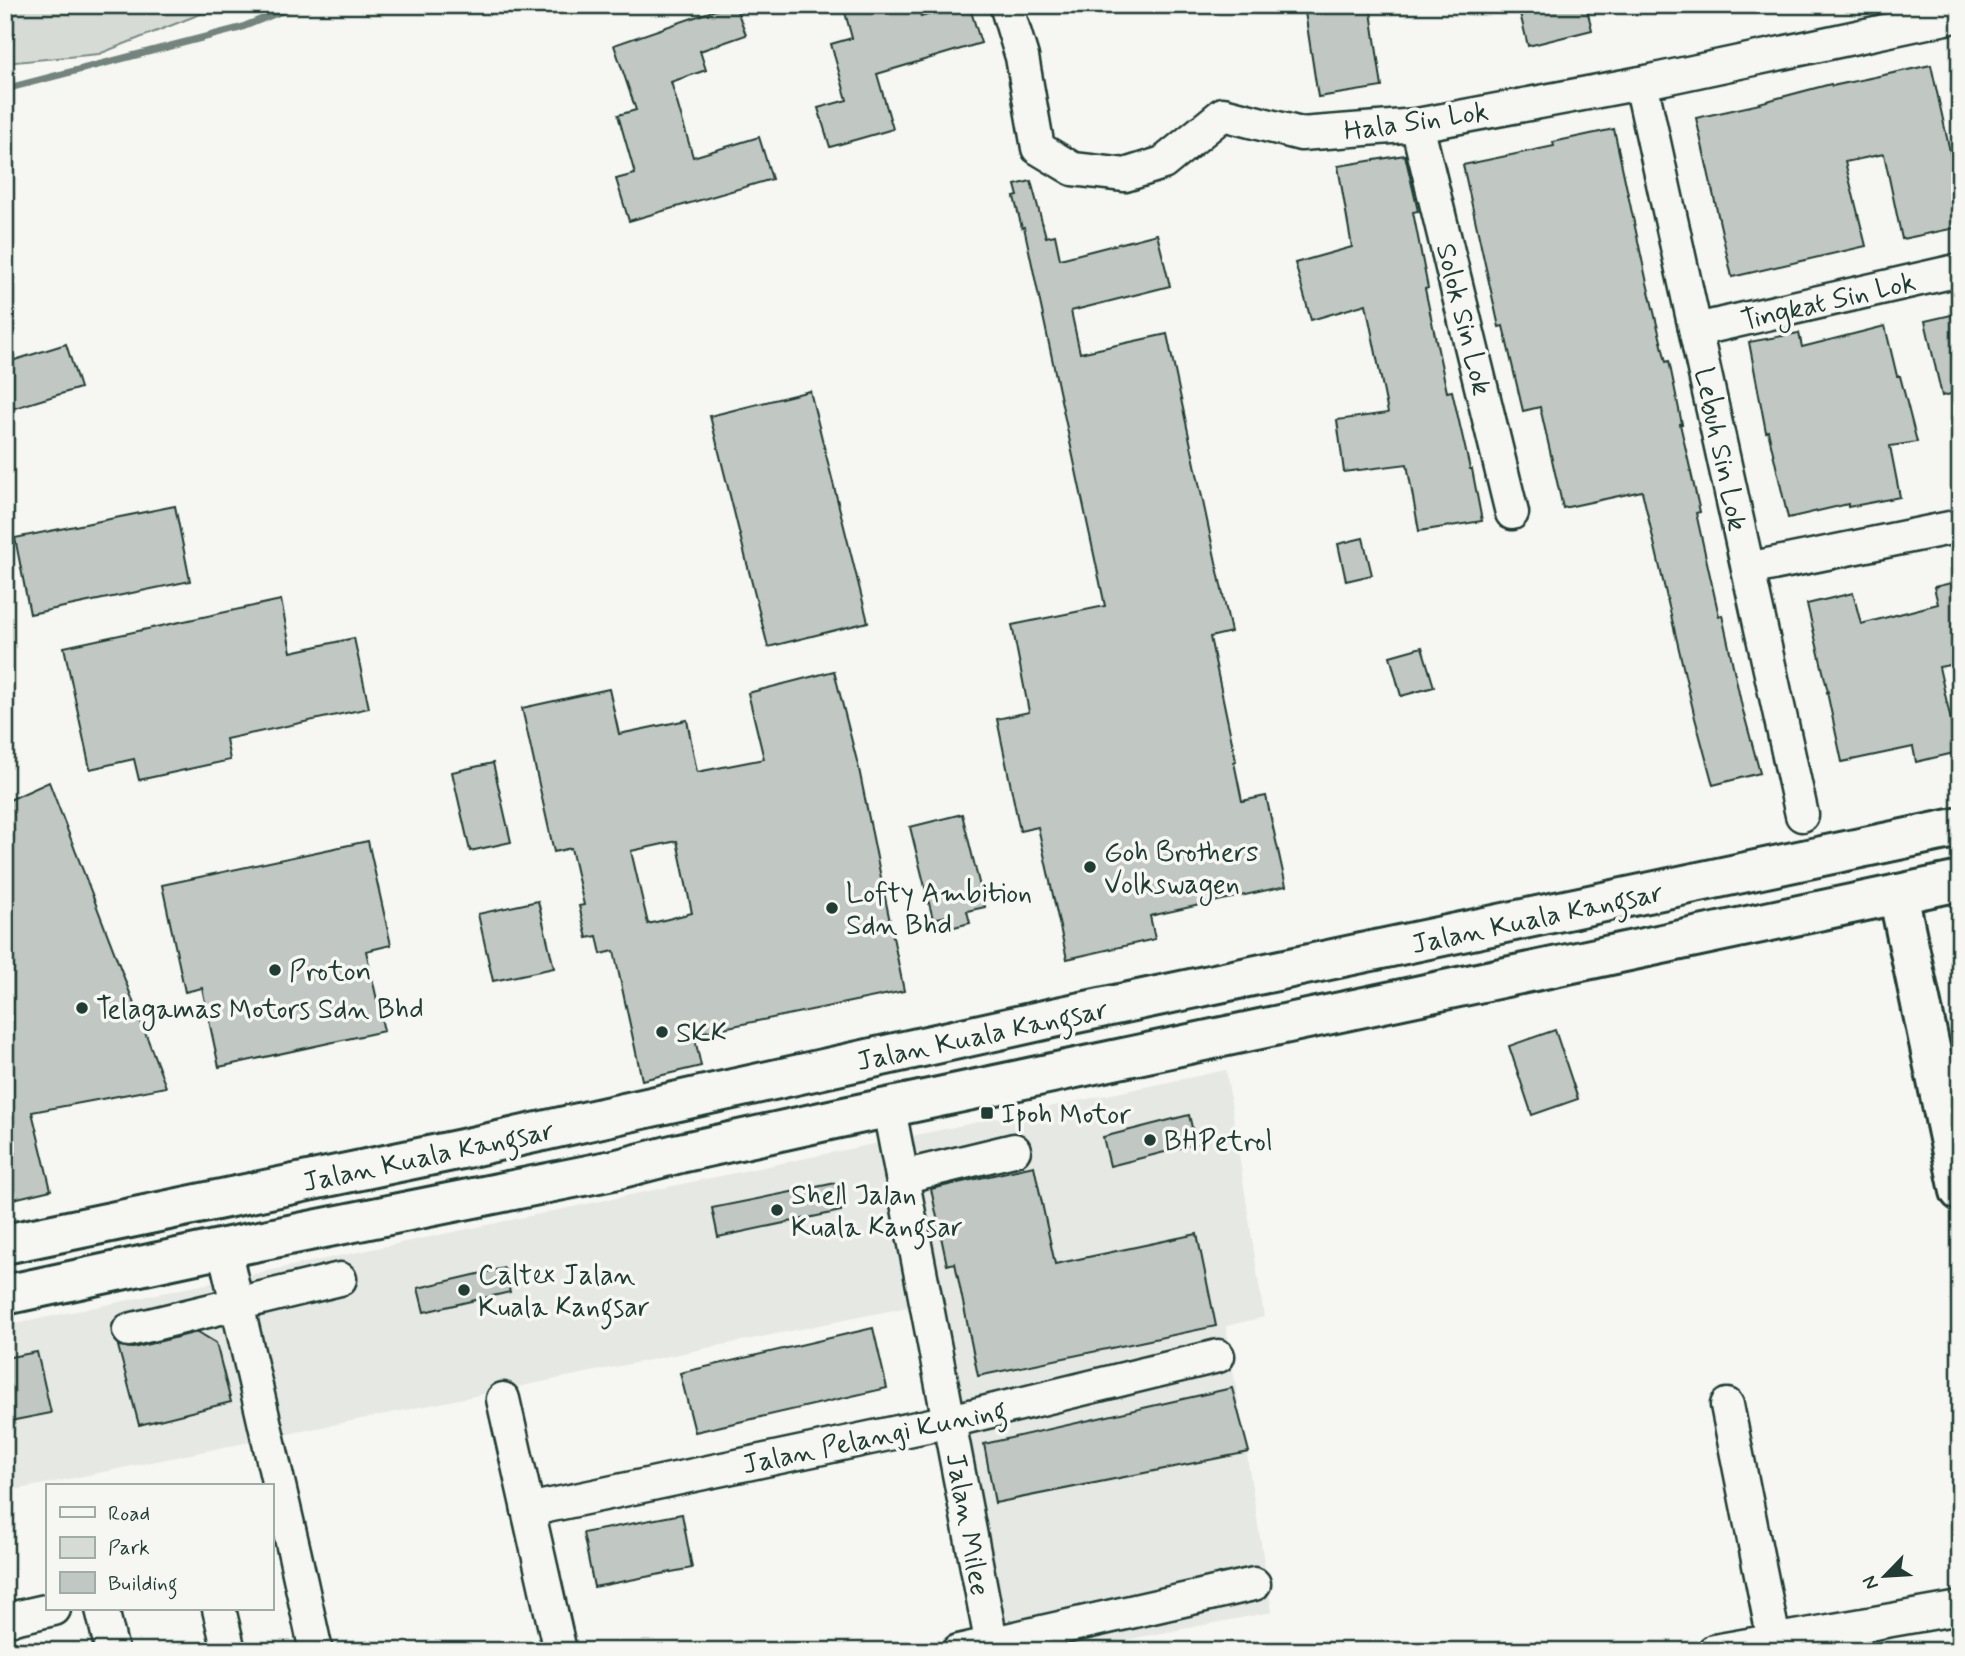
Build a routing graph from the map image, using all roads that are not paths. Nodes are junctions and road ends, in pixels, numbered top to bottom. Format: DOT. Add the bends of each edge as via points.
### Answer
graph roads {
  1 [pos="1006,5"];
  2 [pos="1958,17"];
  3 [pos="1641,83"];
  4 [pos="1418,125"];
  5 [pos="1960,270"];
  6 [pos="1696,330"];
  7 [pos="1511,513"];
  8 [pos="1960,526"];
  9 [pos="1748,569"];
  10 [pos="1802,815"];
  11 [pos="1960,827"];
  12 [pos="1960,843"];
  13 [pos="1960,881"];
  14 [pos="1702,882"];
  15 [pos="1898,894"];
  16 [pos="889,1109"];
  17 [pos="1014,1150"];
  18 [pos="902,1177"];
  19 [pos="1960,1191"];
  20 [pos="5,1244"];
  21 [pos="224,1248"];
  22 [pos="340,1279"];
  23 [pos="5,1295"];
  24 [pos="237,1304"];
  25 [pos="130,1330"];
  26 [pos="1218,1356"];
  27 [pos="503,1399"];
  28 [pos="1727,1405"];
  29 [pos="950,1420"];
  30 [pos="270,1484"];
  31 [pos="273,1503"];
  32 [pos="528,1510"];
  33 [pos="283,1558"];
  34 [pos="1254,1584"];
  35 [pos="1960,1608"];
  36 [pos="50,1610"];
  37 [pos="102,1610"];
  38 [pos="219,1610"];
  39 [pos="5,1620"];
  40 [pos="1774,1640"];
  41 [pos="992,1647"];
  42 [pos="112,1651"];
  43 [pos="229,1651"];
  44 [pos="316,1651"];
  45 [pos="560,1651"];
  46 [pos="957,1651"];
  47 [pos="1714,1651"];
  1 -- 4 [label="street, Hala Sin Lok" via="1022,57 1038,148 1073,169 1125,175 1163,163 1223,114 1301,134"];
  2 -- 3 [label="street, Hala Sin Lok"];
  3 -- 4 [label="street, Hala Sin Lok"];
  3 -- 6 [label="street, Lebuh Sin Lok"];
  4 -- 7 [label="street, Solok Sin Lok"];
  5 -- 6 [label="street, Tingkat Sin Lok"];
  6 -- 9 [label="street, Lebuh Sin Lok"];
  8 -- 9 [label="street"];
  9 -- 10 [label="street, Lebuh Sin Lok"];
  11 -- 14 [label="main road, Jalan Kuala Kangsar"];
  12 -- 15 [label="main road" via="1922,858"];
  13 -- 15 [label="main road, Jalan Kuala Kangsar"];
  14 -- 15 [label="main road" via="1719,889 1745,888 1863,869 1885,878"];
  14 -- 20 [label="main road, Jalan Kuala Kangsar"];
  15 -- 16 [label="main road, Jalan Kuala Kangsar"];
  15 -- 19 [label="main road"];
  16 -- 18 [label="street, Jalan Milee"];
  16 -- 21 [label="main road, Jalan Kuala Kangsar"];
  17 -- 18 [label="street"];
  18 -- 29 [label="street, Jalan Milee"];
  21 -- 23 [label="main road, Jalan Kuala Kangsar"];
  21 -- 24 [label="street"];
  22 -- 24 [label="street"];
  24 -- 25 [label="street"];
  24 -- 30 [label="street"];
  26 -- 29 [label="street, Jalan Pelangi Kuning"];
  27 -- 32 [label="street"];
  28 -- 40 [label="street"];
  29 -- 32 [label="street, Jalan Pelangi Kuning"];
  29 -- 41 [label="street, Jalan Milee"];
  31 -- 33 [label="street"];
  32 -- 45 [label="street"];
  33 -- 44 [label="street"];
  34 -- 41 [label="street"];
  35 -- 40 [label="street"];
  36 -- 39 [label="street"];
  37 -- 42 [label="street"];
  38 -- 43 [label="street"];
  40 -- 47 [label="street"];
  41 -- 46 [label="street"];
}
